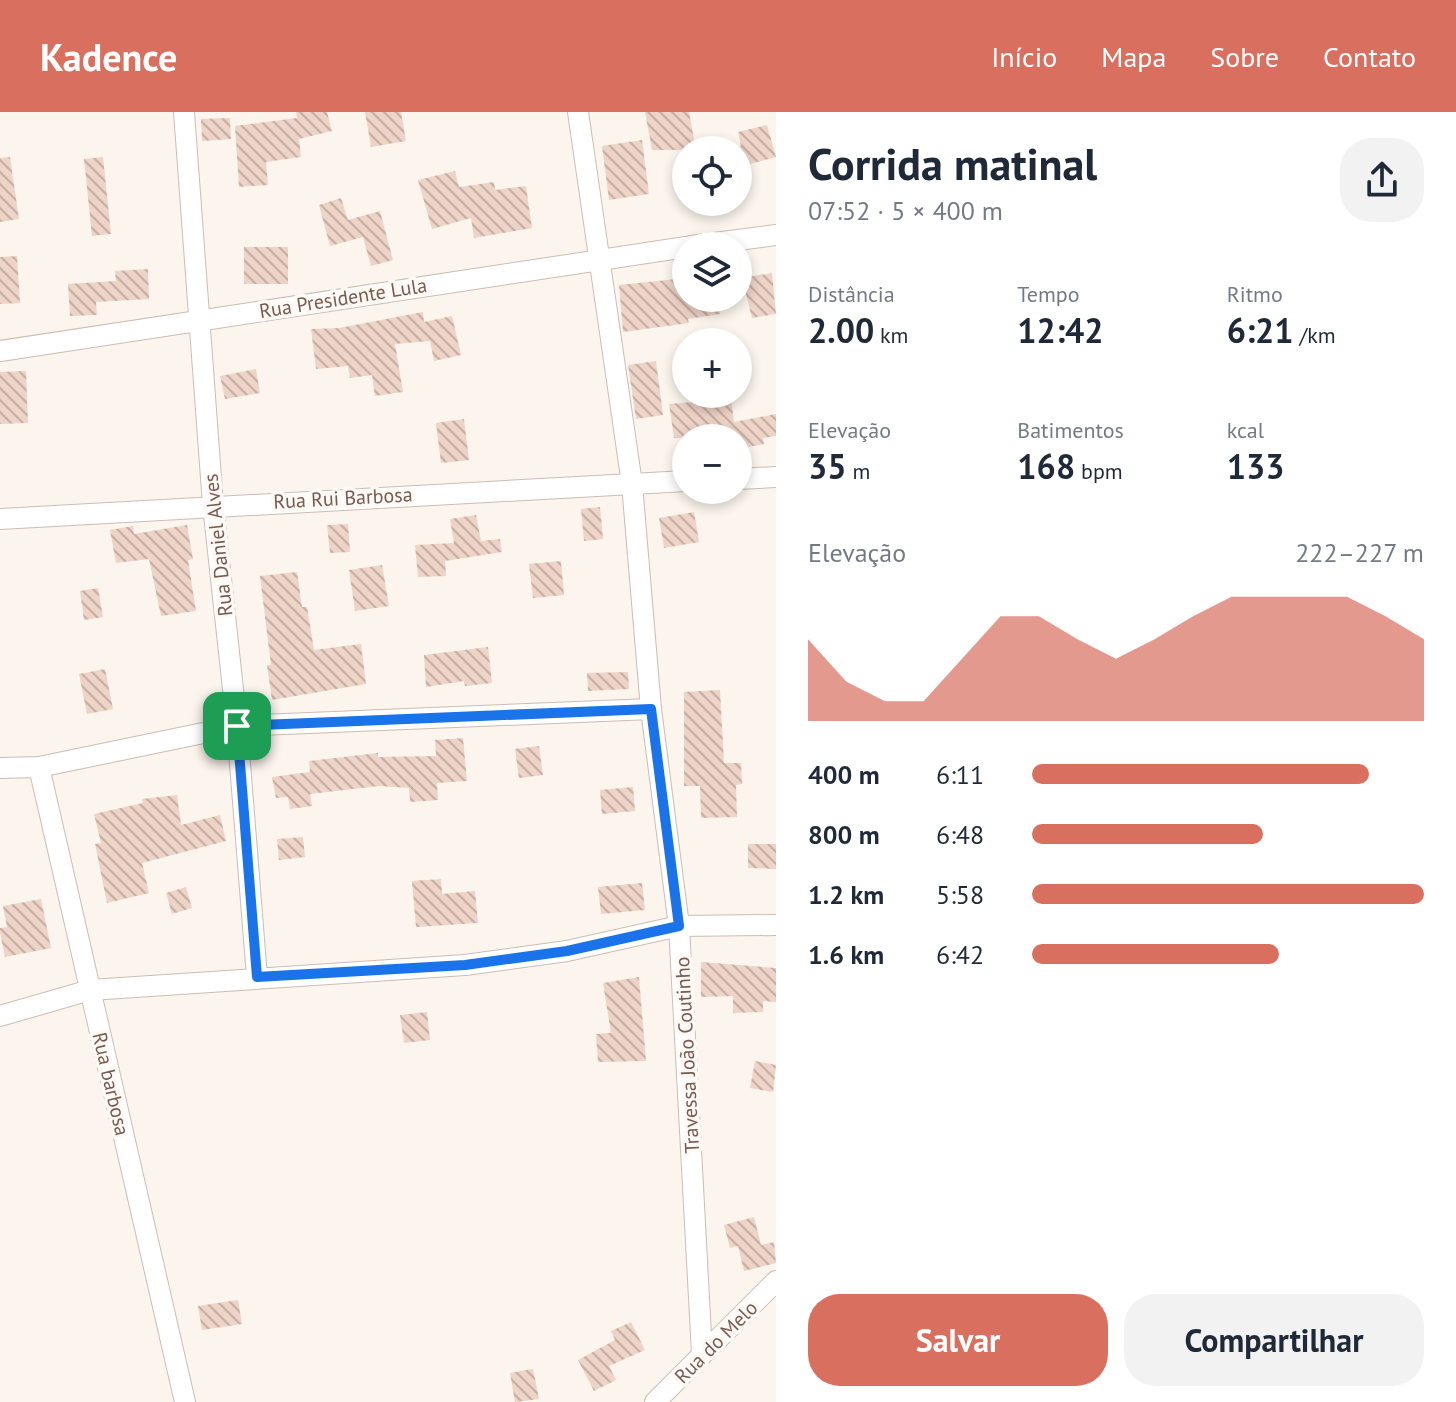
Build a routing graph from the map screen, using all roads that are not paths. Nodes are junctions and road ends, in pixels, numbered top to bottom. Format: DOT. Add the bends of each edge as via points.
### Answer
graph roads {
  1 [pos="184,112"];
  2 [pos="578,112"];
  3 [pos="776,235"];
  4 [pos="752,238"];
  5 [pos="672,248"];
  6 [pos="602,257"];
  7 [pos="201,321"];
  8 [pos="0,351"];
  9 [pos="776,477"];
  10 [pos="752,478"];
  11 [pos="672,482"];
  12 [pos="632,484"];
  13 [pos="213,505"];
  14 [pos="0,519"];
  15 [pos="651,709"];
  16 [pos="237,726"];
  17 [pos="39,767"];
  18 [pos="0,768"];
  19 [pos="776,925"];
  20 [pos="679,926"];
  21 [pos="257,977"];
  22 [pos="90,990"];
  23 [pos="0,1016"];
  24 [pos="776,1281"];
  25 [pos="702,1354"];
  26 [pos="185,1402"];
  27 [pos="655,1402"];
  1 -- 7 [label="street, Rua Daniel Alves"];
  2 -- 6 [label="street, Travessa João Coutinho"];
  3 -- 4 [label="street, Rua Presidente Lula"];
  5 -- 6 [label="street, Rua Presidente Lula"];
  6 -- 7 [label="street, Rua Presidente Lula"];
  6 -- 12 [label="street, Travessa João Coutinho"];
  7 -- 8 [label="street, Rua Presidente Lula"];
  7 -- 13 [label="street, Rua Daniel Alves"];
  9 -- 10 [label="street"];
  11 -- 12 [label="street, Rua Rui Barbosa"];
  12 -- 13 [label="street, Rua Rui Barbosa"];
  12 -- 15 [label="street, Travessa João Coutinho"];
  13 -- 14 [label="street, Rua Rui Barbosa"];
  13 -- 16 [label="street, Rua Daniel Alves"];
  15 -- 16 [label="street"];
  15 -- 20 [label="street, Travessa João Coutinho"];
  16 -- 17 [label="street"];
  16 -- 21 [label="street, Rua Daniel Alves"];
  17 -- 18 [label="street"];
  17 -- 22 [label="street, Rua barbosa"];
  19 -- 20 [label="street"];
  20 -- 21 [label="street" via="567,951 465,965"];
  20 -- 25 [label="street, Travessa João Coutinho"];
  21 -- 22 [label="street"];
  22 -- 23 [label="street"];
  22 -- 26 [label="street, Rua barbosa"];
  24 -- 25 [label="street, Rua do Melo"];
  25 -- 27 [label="street, Rua do Melo"];
}
